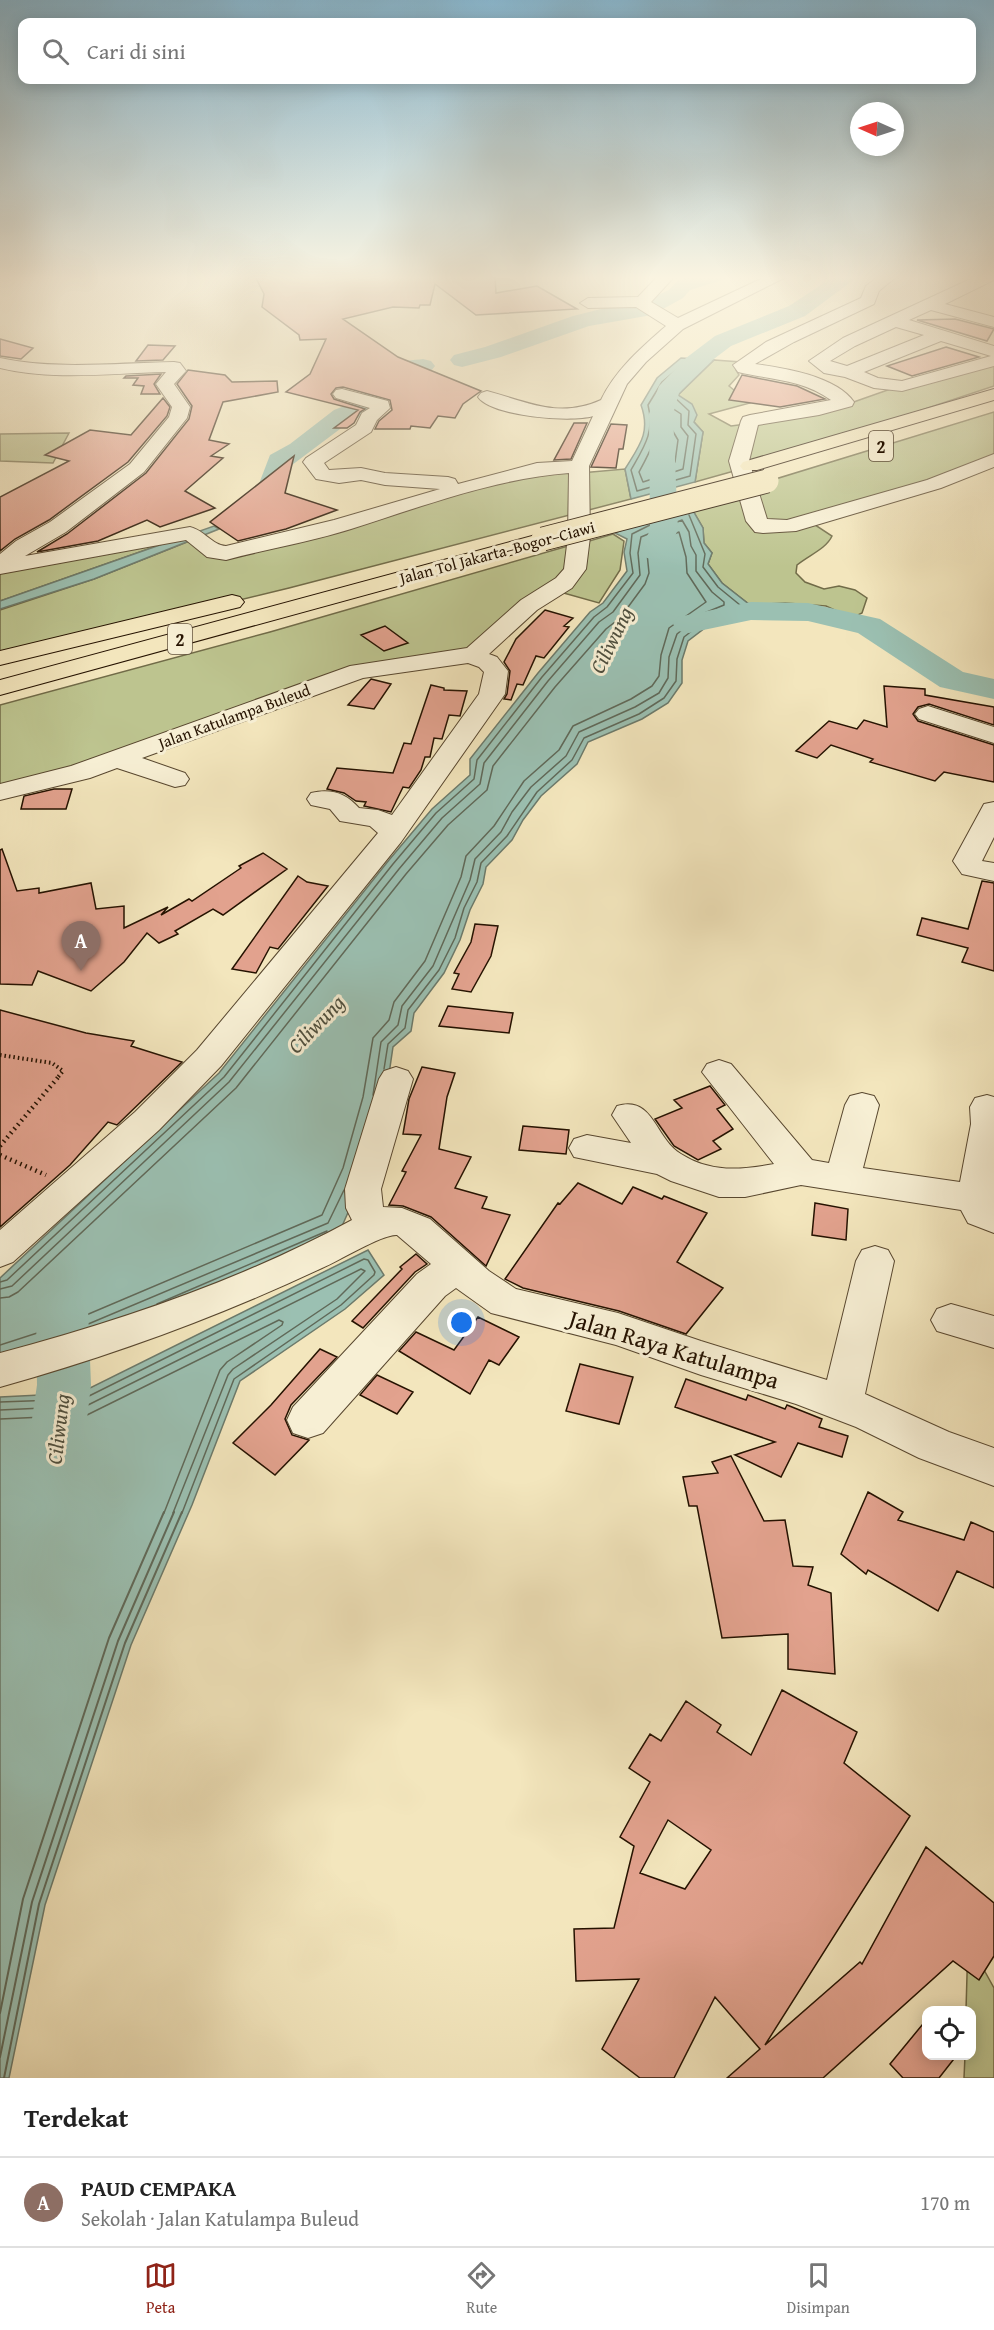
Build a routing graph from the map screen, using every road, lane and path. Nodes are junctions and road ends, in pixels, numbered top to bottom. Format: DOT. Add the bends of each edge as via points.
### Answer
graph roads {
  1 [pos="174,373"];
  2 [pos="628,373"];
  3 [pos="779,373"];
  4 [pos="851,373"];
  5 [pos="952,373"];
  6 [pos="994,386"];
  7 [pos="342,394"];
  8 [pos="994,394"];
  9 [pos="487,396"];
  10 [pos="608,404"];
  11 [pos="981,417"];
  12 [pos="854,435"];
  13 [pos="994,460"];
  14 [pos="579,466"];
  15 [pos="483,484"];
  16 [pos="538,533"];
  17 [pos="0,566"];
  18 [pos="471,656"];
  19 [pos="0,658"];
  20 [pos="7,686"];
  21 [pos="928,714"];
  22 [pos="994,735"];
  23 [pos="116,758"];
  24 [pos="175,778"];
  25 [pos="0,792"];
  26 [pos="321,799"];
  27 [pos="994,810"];
  28 [pos="393,831"];
  29 [pos="994,872"];
  30 [pos="0,1055"];
  31 [pos="719,1072"];
  32 [pos="396,1079"];
  33 [pos="862,1105"];
  34 [pos="630,1115"];
  35 [pos="989,1119"];
  36 [pos="0,1146"];
  37 [pos="587,1148"];
  38 [pos="0,1155"];
  39 [pos="665,1162"];
  40 [pos="801,1172"];
  41 [pos="843,1178"];
  42 [pos="72,1186"];
  43 [pos="985,1209"];
  44 [pos="372,1226"];
  45 [pos="0,1252"];
  46 [pos="875,1261"];
  47 [pos="462,1271"];
  48 [pos="951,1320"];
  49 [pos="994,1332"];
  50 [pos="0,1370"];
  51 [pos="842,1403"];
  52 [pos="308,1420"];
  53 [pos="994,1467"];
  1 -- 17 [label="street" via="165,382 181,407 177,418 137,468"];
  2 -- 10 [label="street"];
  3 -- 13 [label="street" via="813,381 844,402 750,421 739,461 757,520 763,527 788,526 934,484"];
  4 -- 5 [label="street" via="874,383 906,386"];
  6 -- 12 [label="highway"];
  7 -- 15 [label="street" via="369,400 381,408 369,417 364,428 312,462 323,475 362,474 406,481"];
  8 -- 12 [label="highway, Jalan Tol Jakarta–Bogor–Ciawi / 2"];
  9 -- 10 [label="street" via="507,406 573,414"];
  10 -- 14 [label="street"];
  11 -- 16 [label="highway, Jalan Tol Jakarta–Bogor–Ciawi / 2, bridge" via="738,490"];
  12 -- 16 [label="highway, Jalan Tol Jakarta–Bogor–Ciawi / 2"];
  14 -- 15 [label="street" via="537,470"];
  14 -- 18 [label="street" via="581,502 575,569 564,583 530,605"];
  15 -- 17 [label="street" via="226,553 215,552 195,537"];
  16 -- 19 [label="highway, Jalan Tol Jakarta–Bogor–Ciawi / 2"];
  16 -- 20 [label="highway, Jalan Tol Jakarta–Bogor–Ciawi / 2"];
  18 -- 23 [label="street, Jalan Katulampa Buleud" via="359,671"];
  18 -- 28 [label="street" via="488,662 496,670 492,694"];
  21 -- 22 [label="street"];
  23 -- 24 [label="street"];
  23 -- 25 [label="street, Jalan Katulampa Buleud" via="80,772"];
  26 -- 28 [label="street" via="339,802 350,815 378,818"];
  27 -- 29 [label="street" via="966,861 972,868"];
  28 -- 42 [label="street" via="209,1058 147,1121"];
  30 -- 36 [label="path" via="52,1062 63,1071"];
  31 -- 40 [label="street"];
  32 -- 44 [label="street" via="363,1189 363,1203"];
  33 -- 41 [label="street"];
  34 -- 39 [label="street"];
  35 -- 43 [label="street"];
  37 -- 39 [label="street"];
  38 -- 42 [label="path"];
  39 -- 40 [label="street" via="705,1180 732,1184"];
  40 -- 41 [label="street"];
  41 -- 43 [label="street"];
  42 -- 45 [label="street"];
  44 -- 47 [label="street, Jalan Raya Katulampa" via="394,1220 410,1224"];
  44 -- 50 [label="street" via="253,1284 158,1323"];
  46 -- 51 [label="street"];
  47 -- 51 [label="street, Jalan Raya Katulampa" via="505,1302 610,1326"];
  47 -- 52 [label="street" via="447,1273 431,1285"];
  48 -- 49 [label="street"];
  51 -- 53 [label="street, Jalan Raya Katulampa" via="934,1445"];
}
